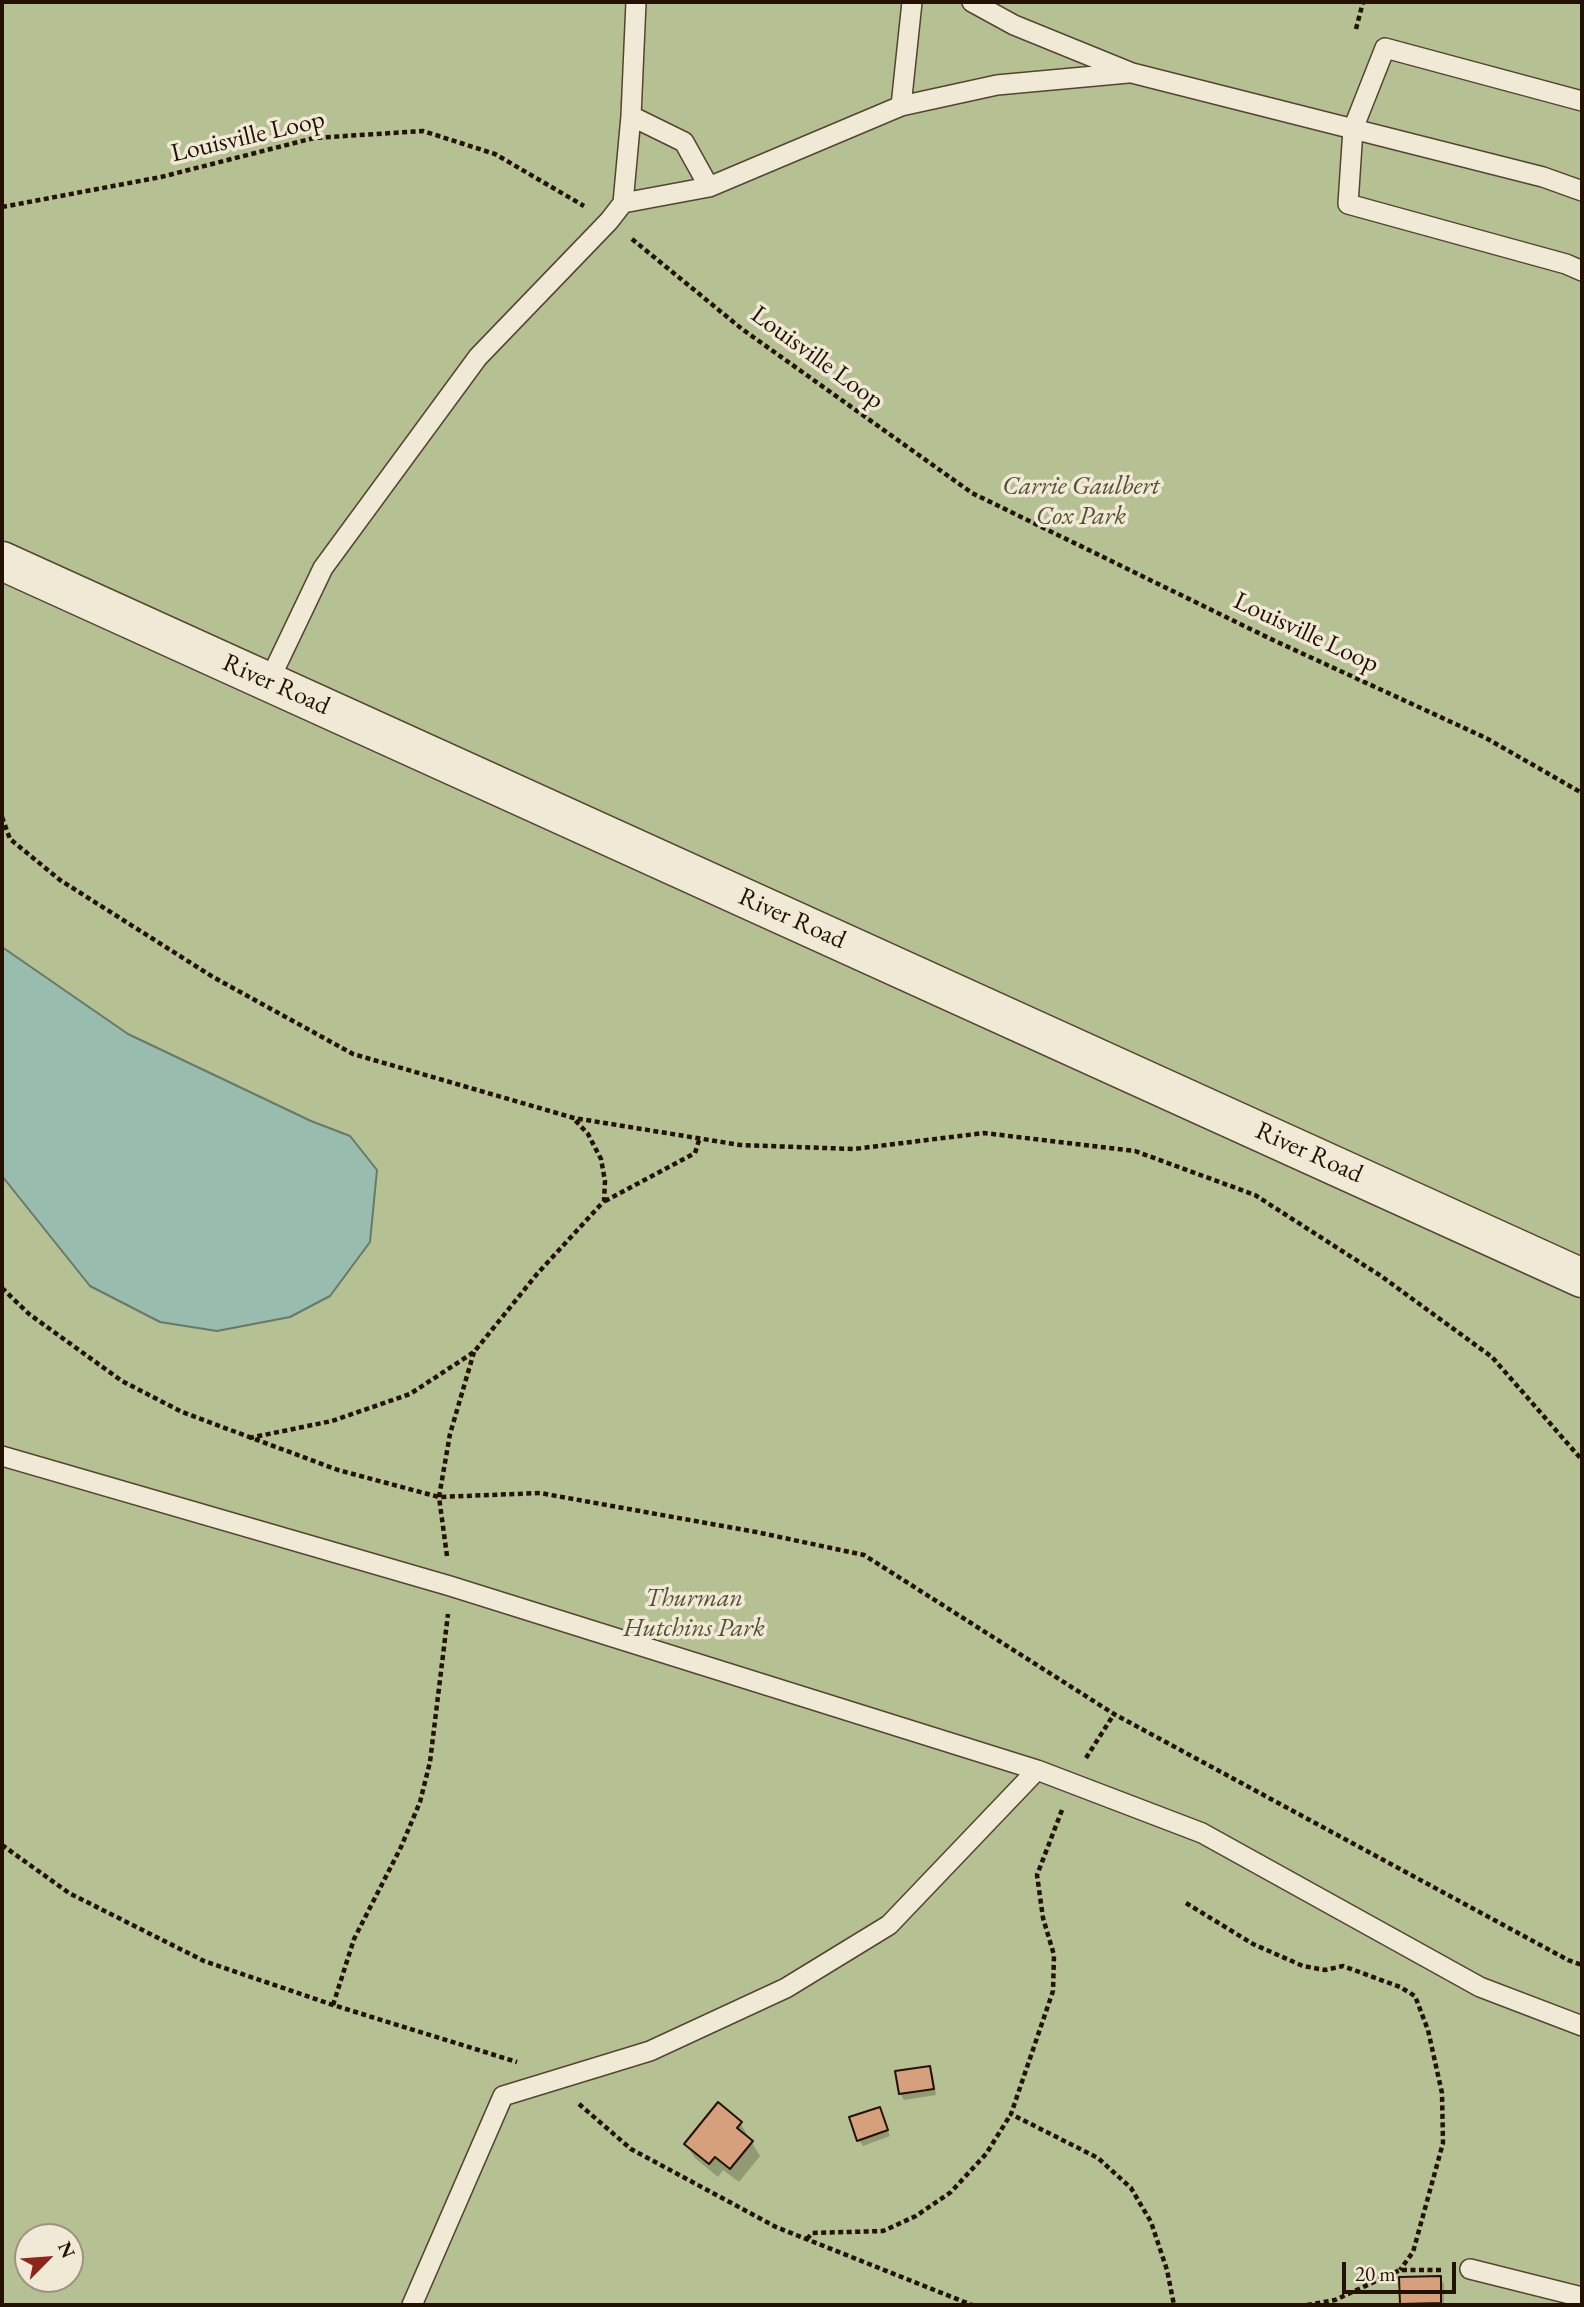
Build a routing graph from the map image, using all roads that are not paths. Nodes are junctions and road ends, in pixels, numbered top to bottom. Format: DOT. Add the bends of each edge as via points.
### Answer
graph roads {
  1 [pos="636,2"];
  2 [pos="912,2"];
  3 [pos="972,2"];
  4 [pos="1132,73"];
  5 [pos="1582,101"];
  6 [pos="901,106"];
  7 [pos="631,116"];
  8 [pos="1353,129"];
  9 [pos="709,187"];
  10 [pos="1582,191"];
  11 [pos="623,203"];
  12 [pos="1582,271"];
  13 [pos="2,561"];
  14 [pos="269,681"];
  15 [pos="1582,1278"];
  16 [pos="2,1457"];
  17 [pos="1037,1770"];
  18 [pos="1582,2026"];
  19 [pos="1470,2269"];
  20 [pos="1582,2297"];
  21 [pos="412,2305"];
  1 -- 7 [label="lane"];
  2 -- 6 [label="lane"];
  3 -- 4 [label="lane" via="1014,25"];
  4 -- 6 [label="lane" via="997,85"];
  4 -- 8 [label="lane"];
  5 -- 8 [label="lane" via="1385,48"];
  6 -- 9 [label="lane"];
  7 -- 9 [label="lane" via="684,142"];
  7 -- 11 [label="lane"];
  8 -- 10 [label="lane"];
  8 -- 12 [label="lane" via="1348,204"];
  9 -- 11 [label="lane"];
  11 -- 14 [label="lane" via="478,357 323,568"];
  13 -- 14 [label="street, River Road"];
  14 -- 15 [label="street, River Road"];
  16 -- 17 [label="lane" via="450,1586"];
  17 -- 18 [label="lane" via="1202,1833 1479,1987"];
  17 -- 21 [label="lane" via="889,1925 786,1988 650,2052 503,2096"];
  19 -- 20 [label="lane"];
}
